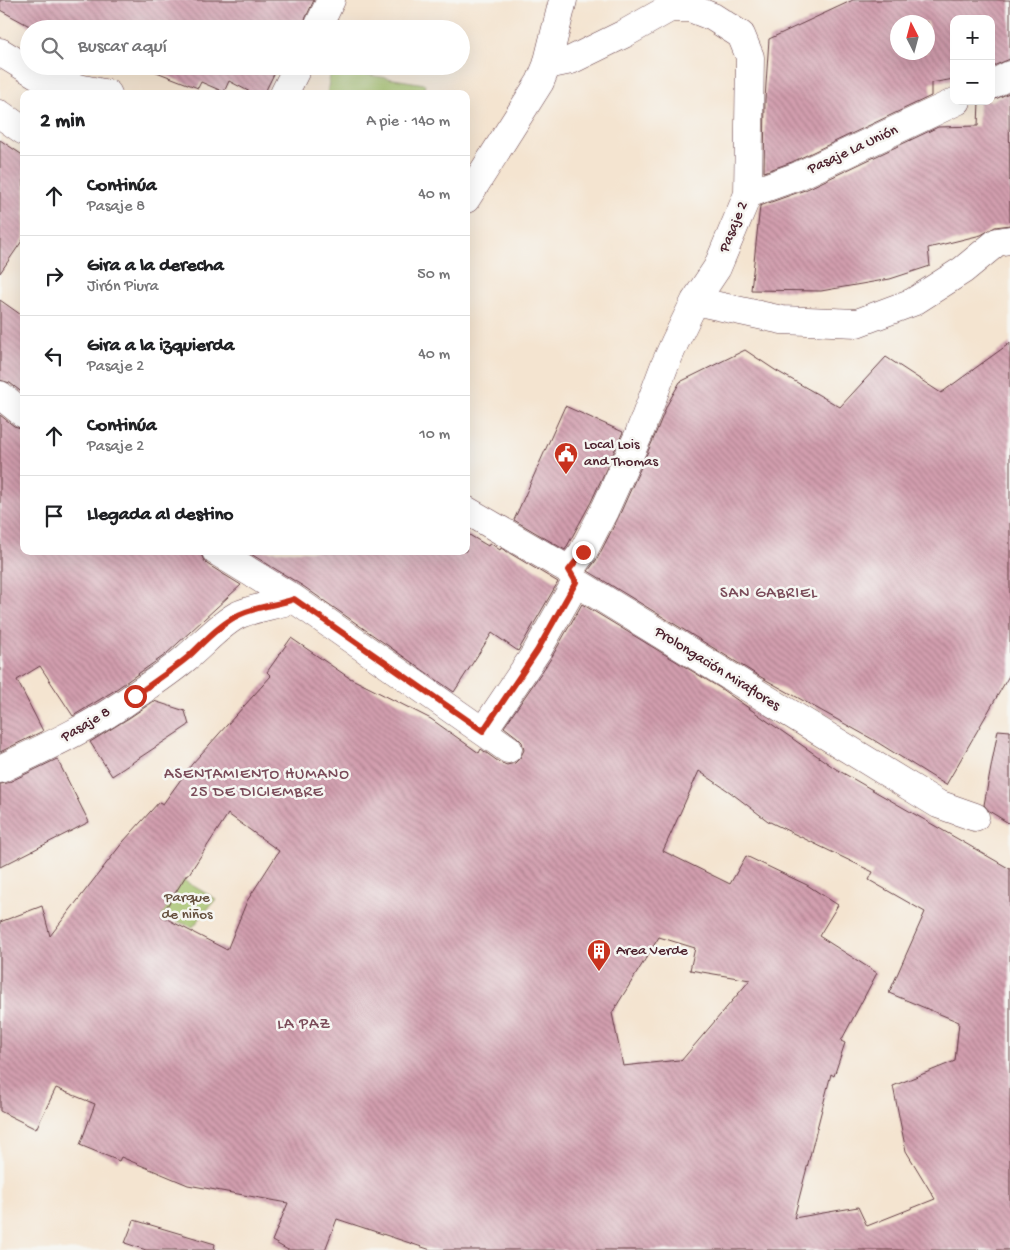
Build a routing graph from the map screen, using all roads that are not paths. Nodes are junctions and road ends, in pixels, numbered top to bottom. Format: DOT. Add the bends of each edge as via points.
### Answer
graph roads {
  1 [pos="331,0"];
  2 [pos="563,0"];
  3 [pos="321,20"];
  4 [pos="0,52"];
  5 [pos="20,64"];
  6 [pos="547,65"];
  7 [pos="37,75"];
  8 [pos="294,75"];
  9 [pos="1010,76"];
  10 [pos="995,82"];
  11 [pos="88,90"];
  12 [pos="286,90"];
  13 [pos="950,104"];
  14 [pos="0,114"];
  15 [pos="20,128"];
  16 [pos="470,193"];
  17 [pos="748,194"];
  18 [pos="1010,240"];
  19 [pos="695,301"];
  20 [pos="0,395"];
  21 [pos="20,411"];
  22 [pos="470,512"];
  23 [pos="222,555"];
  24 [pos="572,576"];
  25 [pos="294,599"];
  26 [pos="483,731"];
  27 [pos="508,749"];
  28 [pos="0,769"];
  29 [pos="975,816"];
  1 -- 3 [label="street"];
  2 -- 6 [label="street"];
  4 -- 5 [label="street"];
  6 -- 16 [label="street" via="540,82"];
  6 -- 17 [label="street, Pasaje 2" via="571,60 670,8 690,8 713,16 741,35 750,57"];
  7 -- 11 [label="street"];
  8 -- 12 [label="street"];
  9 -- 10 [label="street"];
  13 -- 17 [label="street, Pasaje La Unión" via="798,176"];
  14 -- 15 [label="street"];
  17 -- 19 [label="street, Pasaje 2" via="717,268"];
  18 -- 19 [label="street" via="997,242 913,302 857,323 782,320"];
  19 -- 24 [label="street, Pasaje 2" via="664,367 639,434"];
  20 -- 21 [label="street"];
  22 -- 24 [label="street, Prolongación Miraflores"];
  23 -- 25 [label="street"];
  24 -- 26 [label="street, Pasaje 2" via="537,651"];
  24 -- 29 [label="street, Prolongación Miraflores" via="938,804"];
  25 -- 26 [label="street"];
  25 -- 28 [label="street, Pasaje 8" via="254,608 235,617 135,696 68,738"];
  26 -- 27 [label="street"];
}
